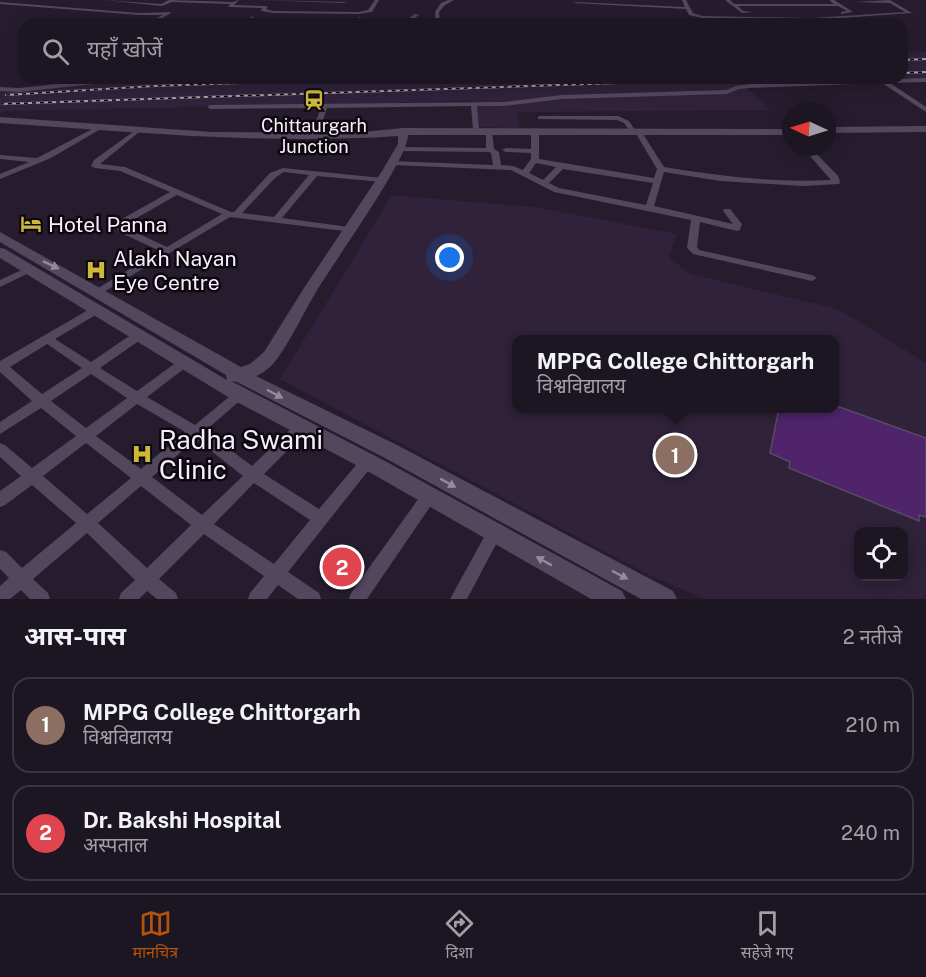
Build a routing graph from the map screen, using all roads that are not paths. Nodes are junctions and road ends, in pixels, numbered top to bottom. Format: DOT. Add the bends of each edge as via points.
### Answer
graph roads {
  1 [pos="106,0"];
  2 [pos="151,0"];
  3 [pos="172,0"];
  4 [pos="276,0"];
  5 [pos="377,0"];
  6 [pos="452,0"];
  7 [pos="650,0"];
  8 [pos="727,0"];
  9 [pos="778,0"];
  10 [pos="831,0"];
  11 [pos="9,1"];
  12 [pos="125,1"];
  13 [pos="237,1"];
  14 [pos="684,1"];
  15 [pos="889,1"];
  16 [pos="0,2"];
  17 [pos="858,2"];
  18 [pos="77,3"];
  19 [pos="142,3"];
  20 [pos="343,3"];
  21 [pos="576,3"];
  22 [pos="632,3"];
  23 [pos="733,5"];
  24 [pos="786,5"];
  25 [pos="839,5"];
  26 [pos="69,6"];
  27 [pos="103,8"];
  28 [pos="266,8"];
  29 [pos="373,8"];
  30 [pos="688,8"];
  31 [pos="417,15"];
  32 [pos="160,18"];
  33 [pos="412,18"];
  34 [pos="438,18"];
  35 [pos="757,18"];
  36 [pos="828,18"];
  37 [pos="908,81"];
  38 [pos="925,81"];
  39 [pos="74,84"];
  40 [pos="817,84"];
  41 [pos="887,84"];
  42 [pos="0,89"];
  43 [pos="474,104"];
  44 [pos="325,105"];
  45 [pos="210,107"];
  46 [pos="926,110"];
  47 [pos="559,114"];
  48 [pos="540,118"];
  49 [pos="0,119"];
  50 [pos="100,127"];
  51 [pos="476,129"];
  52 [pos="562,130"];
  53 [pos="137,131"];
  54 [pos="635,131"];
  55 [pos="782,131"];
  56 [pos="836,131"];
  57 [pos="926,131"];
  58 [pos="404,132"];
  59 [pos="489,132"];
  60 [pos="535,132"];
  61 [pos="315,134"];
  62 [pos="400,149"];
  63 [pos="490,150"];
  64 [pos="506,150"];
  65 [pos="536,150"];
  66 [pos="814,156"];
  67 [pos="0,157"];
  68 [pos="38,160"];
  69 [pos="535,160"];
  70 [pos="392,163"];
  71 [pos="497,166"];
  72 [pos="561,166"];
  73 [pos="661,169"];
  74 [pos="315,173"];
  75 [pos="525,173"];
  76 [pos="0,177"];
  77 [pos="382,180"];
  78 [pos="657,181"];
  79 [pos="544,183"];
  80 [pos="177,192"];
  81 [pos="649,208"];
  82 [pos="727,211"];
  83 [pos="232,214"];
  84 [pos="696,219"];
  85 [pos="276,220"];
  86 [pos="349,231"];
  87 [pos="0,236"];
  88 [pos="168,251"];
  89 [pos="0,252"];
  90 [pos="28,270"];
  91 [pos="812,278"];
  92 [pos="0,284"];
  93 [pos="96,302"];
  94 [pos="139,334"];
  95 [pos="47,339"];
  96 [pos="185,362"];
  97 [pos="1,366"];
  98 [pos="90,368"];
  99 [pos="241,375"];
  100 [pos="216,380"];
  101 [pos="239,395"];
  102 [pos="137,398"];
  103 [pos="42,401"];
  104 [pos="301,428"];
  105 [pos="0,429"];
  106 [pos="196,432"];
  107 [pos="88,435"];
  108 [pos="0,449"];
  109 [pos="367,462"];
  110 [pos="253,475"];
  111 [pos="31,477"];
  112 [pos="141,478"];
  113 [pos="429,496"];
  114 [pos="0,500"];
  115 [pos="321,519"];
  116 [pos="87,523"];
  117 [pos="203,525"];
  118 [pos="494,533"];
  119 [pos="0,558"];
  120 [pos="277,574"];
  121 [pos="21,579"];
  122 [pos="147,580"];
  123 [pos="0,597"];
  124 [pos="42,599"];
  125 [pos="127,599"];
  126 [pos="170,599"];
  127 [pos="256,599"];
  128 [pos="313,599"];
  129 [pos="357,599"];
  130 [pos="458,599"];
  131 [pos="614,599"];
  132 [pos="665,599"];
  1 -- 12 [label="street"];
  2 -- 19 [label="street"];
  3 -- 13 [label="street"];
  3 -- 19 [label="street" via="162,5"];
  4 -- 13 [label="street"];
  4 -- 20 [label="street"];
  4 -- 28 [label="street"];
  5 -- 29 [label="street"];
  6 -- 34 [label="street" via="443,4"];
  7 -- 14 [label="street"];
  8 -- 23 [label="street"];
  9 -- 24 [label="street"];
  10 -- 25 [label="street"];
  11 -- 16 [label="street"];
  11 -- 26 [label="street"];
  12 -- 19 [label="street"];
  13 -- 28 [label="street" via="230,6"];
  14 -- 30 [label="street"];
  15 -- 17 [label="street"];
  15 -- 36 [label="street" via="910,13"];
  16 -- 32 [label="street" via="169,13"];
  18 -- 26 [label="street"];
  20 -- 28 [label="street"];
  20 -- 29 [label="street"];
  21 -- 22 [label="street"];
  22 -- 30 [label="street"];
  23 -- 24 [label="street"];
  23 -- 25 [label="street" via="744,12 851,12"];
  24 -- 25 [label="street"];
  26 -- 27 [label="street"];
  28 -- 29 [label="street" via="263,10 315,13 363,13"];
  30 -- 35 [label="street" via="697,16"];
  31 -- 33 [label="street"];
  37 -- 38 [label="street"];
  39 -- 42 [label="street"];
  40 -- 43 [label="street"];
  41 -- 46 [label="street"];
  43 -- 44 [label="street"];
  43 -- 51 [label="street"];
  44 -- 45 [label="street"];
  44 -- 61 [label="street"];
  47 -- 48 [label="street"];
  47 -- 52 [label="street"];
  47 -- 54 [label="street" via="621,119"];
  49 -- 50 [label="main road"];
  50 -- 53 [label="main road"];
  50 -- 61 [label="main road"];
  50 -- 68 [label="street"];
  51 -- 52 [label="main road"];
  51 -- 58 [label="main road"];
  52 -- 54 [label="main road"];
  53 -- 61 [label="main road"];
  53 -- 80 [label="street" via="95,166 122,169"];
  54 -- 55 [label="main road"];
  54 -- 60 [label="main road"];
  54 -- 73 [label="street"];
  56 -- 57 [label="main road"];
  58 -- 59 [label="main road"];
  58 -- 61 [label="main road"];
  58 -- 62 [label="main road"];
  59 -- 60 [label="main road"];
  59 -- 63 [label="street"];
  60 -- 65 [label="street"];
  62 -- 63 [label="street"];
  62 -- 70 [label="main road"];
  63 -- 71 [label="street" via="495,153"];
  64 -- 65 [label="street"];
  65 -- 69 [label="street"];
  66 -- 73 [label="street" via="836,182 720,179"];
  67 -- 68 [label="street"];
  68 -- 76 [label="street"];
  69 -- 72 [label="street"];
  69 -- 75 [label="street"];
  70 -- 71 [label="street"];
  70 -- 77 [label="main road"];
  71 -- 75 [label="street"];
  72 -- 78 [label="street"];
  72 -- 79 [label="street"];
  73 -- 78 [label="street"];
  74 -- 77 [label="street"];
  74 -- 83 [label="street" via="276,172"];
  74 -- 85 [label="street"];
  75 -- 79 [label="street"];
  77 -- 86 [label="main road"];
  78 -- 81 [label="street"];
  79 -- 81 [label="street" via="574,194"];
  80 -- 83 [label="street"];
  80 -- 88 [label="street" via="120,226"];
  81 -- 84 [label="street"];
  82 -- 84 [label="street" via="739,226 732,228"];
  83 -- 85 [label="street"];
  83 -- 88 [label="street"];
  84 -- 91 [label="street" via="692,248 696,252"];
  85 -- 86 [label="street"];
  86 -- 99 [label="main road" via="270,356 262,366"];
  87 -- 93 [label="main road, one-way"];
  88 -- 93 [label="street"];
  89 -- 90 [label="main road"];
  90 -- 92 [label="street"];
  90 -- 93 [label="main road"];
  93 -- 94 [label="main road"];
  93 -- 95 [label="street"];
  93 -- 99 [label="main road"];
  94 -- 96 [label="main road"];
  94 -- 98 [label="street"];
  95 -- 97 [label="street"];
  95 -- 98 [label="street"];
  96 -- 100 [label="main road"];
  96 -- 102 [label="street"];
  97 -- 103 [label="street"];
  98 -- 102 [label="street"];
  98 -- 103 [label="street"];
  99 -- 100 [label="main road"];
  99 -- 132 [label="main road, one-way"];
  100 -- 101 [label="main road"];
  101 -- 104 [label="main road"];
  101 -- 106 [label="street"];
  102 -- 106 [label="street"];
  102 -- 107 [label="street"];
  103 -- 105 [label="street"];
  103 -- 107 [label="street"];
  104 -- 109 [label="main road"];
  104 -- 110 [label="street"];
  106 -- 110 [label="street"];
  106 -- 112 [label="street"];
  107 -- 111 [label="street"];
  107 -- 112 [label="street"];
  108 -- 111 [label="street"];
  109 -- 113 [label="main road"];
  109 -- 115 [label="street"];
  110 -- 115 [label="street"];
  110 -- 117 [label="street"];
  111 -- 114 [label="street"];
  111 -- 116 [label="street"];
  112 -- 116 [label="street"];
  112 -- 117 [label="street"];
  113 -- 118 [label="main road"];
  113 -- 129 [label="street"];
  115 -- 120 [label="street"];
  116 -- 121 [label="street"];
  116 -- 122 [label="street"];
  117 -- 120 [label="street"];
  117 -- 122 [label="street"];
  118 -- 130 [label="street"];
  131 -- 118 [label="main road, one-way"];
  119 -- 121 [label="street"];
  120 -- 127 [label="street"];
  120 -- 128 [label="street"];
  121 -- 123 [label="street"];
  121 -- 124 [label="street"];
  122 -- 125 [label="street"];
  122 -- 126 [label="street"];
}
